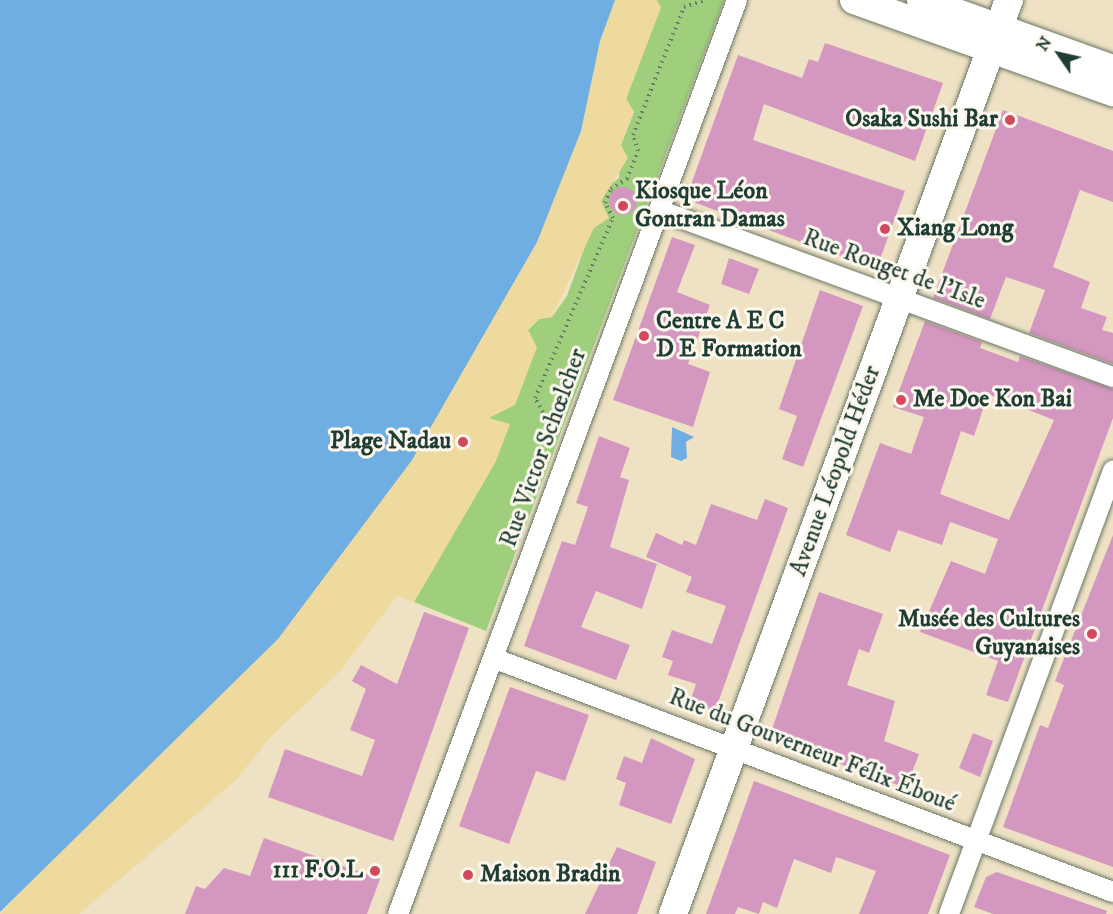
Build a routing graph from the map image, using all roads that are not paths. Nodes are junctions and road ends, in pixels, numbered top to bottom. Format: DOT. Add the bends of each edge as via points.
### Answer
graph roads {
  1 [pos="737,0"];
  2 [pos="854,0"];
  3 [pos="921,0"];
  4 [pos="1009,0"];
  5 [pos="995,39"];
  6 [pos="1113,69"];
  7 [pos="1113,92"];
  8 [pos="659,210"];
  9 [pos="899,299"];
  10 [pos="1113,377"];
  11 [pos="1113,470"];
  12 [pos="494,658"];
  13 [pos="734,749"];
  14 [pos="975,841"];
  15 [pos="1113,892"];
  16 [pos="398,914"];
  17 [pos="673,914"];
  18 [pos="948,914"];
  1 -- 8 [label="street, Rue Victor Schœlcher"];
  2 -- 5 [label="street"];
  3 -- 5 [label="street"];
  4 -- 5 [label="street, Avenue Léopold Héder"];
  5 -- 6 [label="street"];
  5 -- 7 [label="street"];
  5 -- 9 [label="street, Avenue Léopold Héder"];
  8 -- 9 [label="street, Rue Rouget de l'Isle"];
  8 -- 12 [label="street, Rue Victor Schœlcher"];
  9 -- 10 [label="street, Rue Rouget de l'Isle"];
  9 -- 13 [label="street, Avenue Léopold Héder"];
  11 -- 14 [label="street"];
  12 -- 13 [label="street, Rue du Gouverneur Félix Éboué"];
  12 -- 16 [label="street, Rue Victor Schœlcher"];
  13 -- 14 [label="street, Rue du Gouverneur Félix Éboué"];
  13 -- 17 [label="street, Avenue Léopold Héder"];
  14 -- 15 [label="street, Rue du Gouverneur Félix Éboué"];
  14 -- 18 [label="street"];
}
